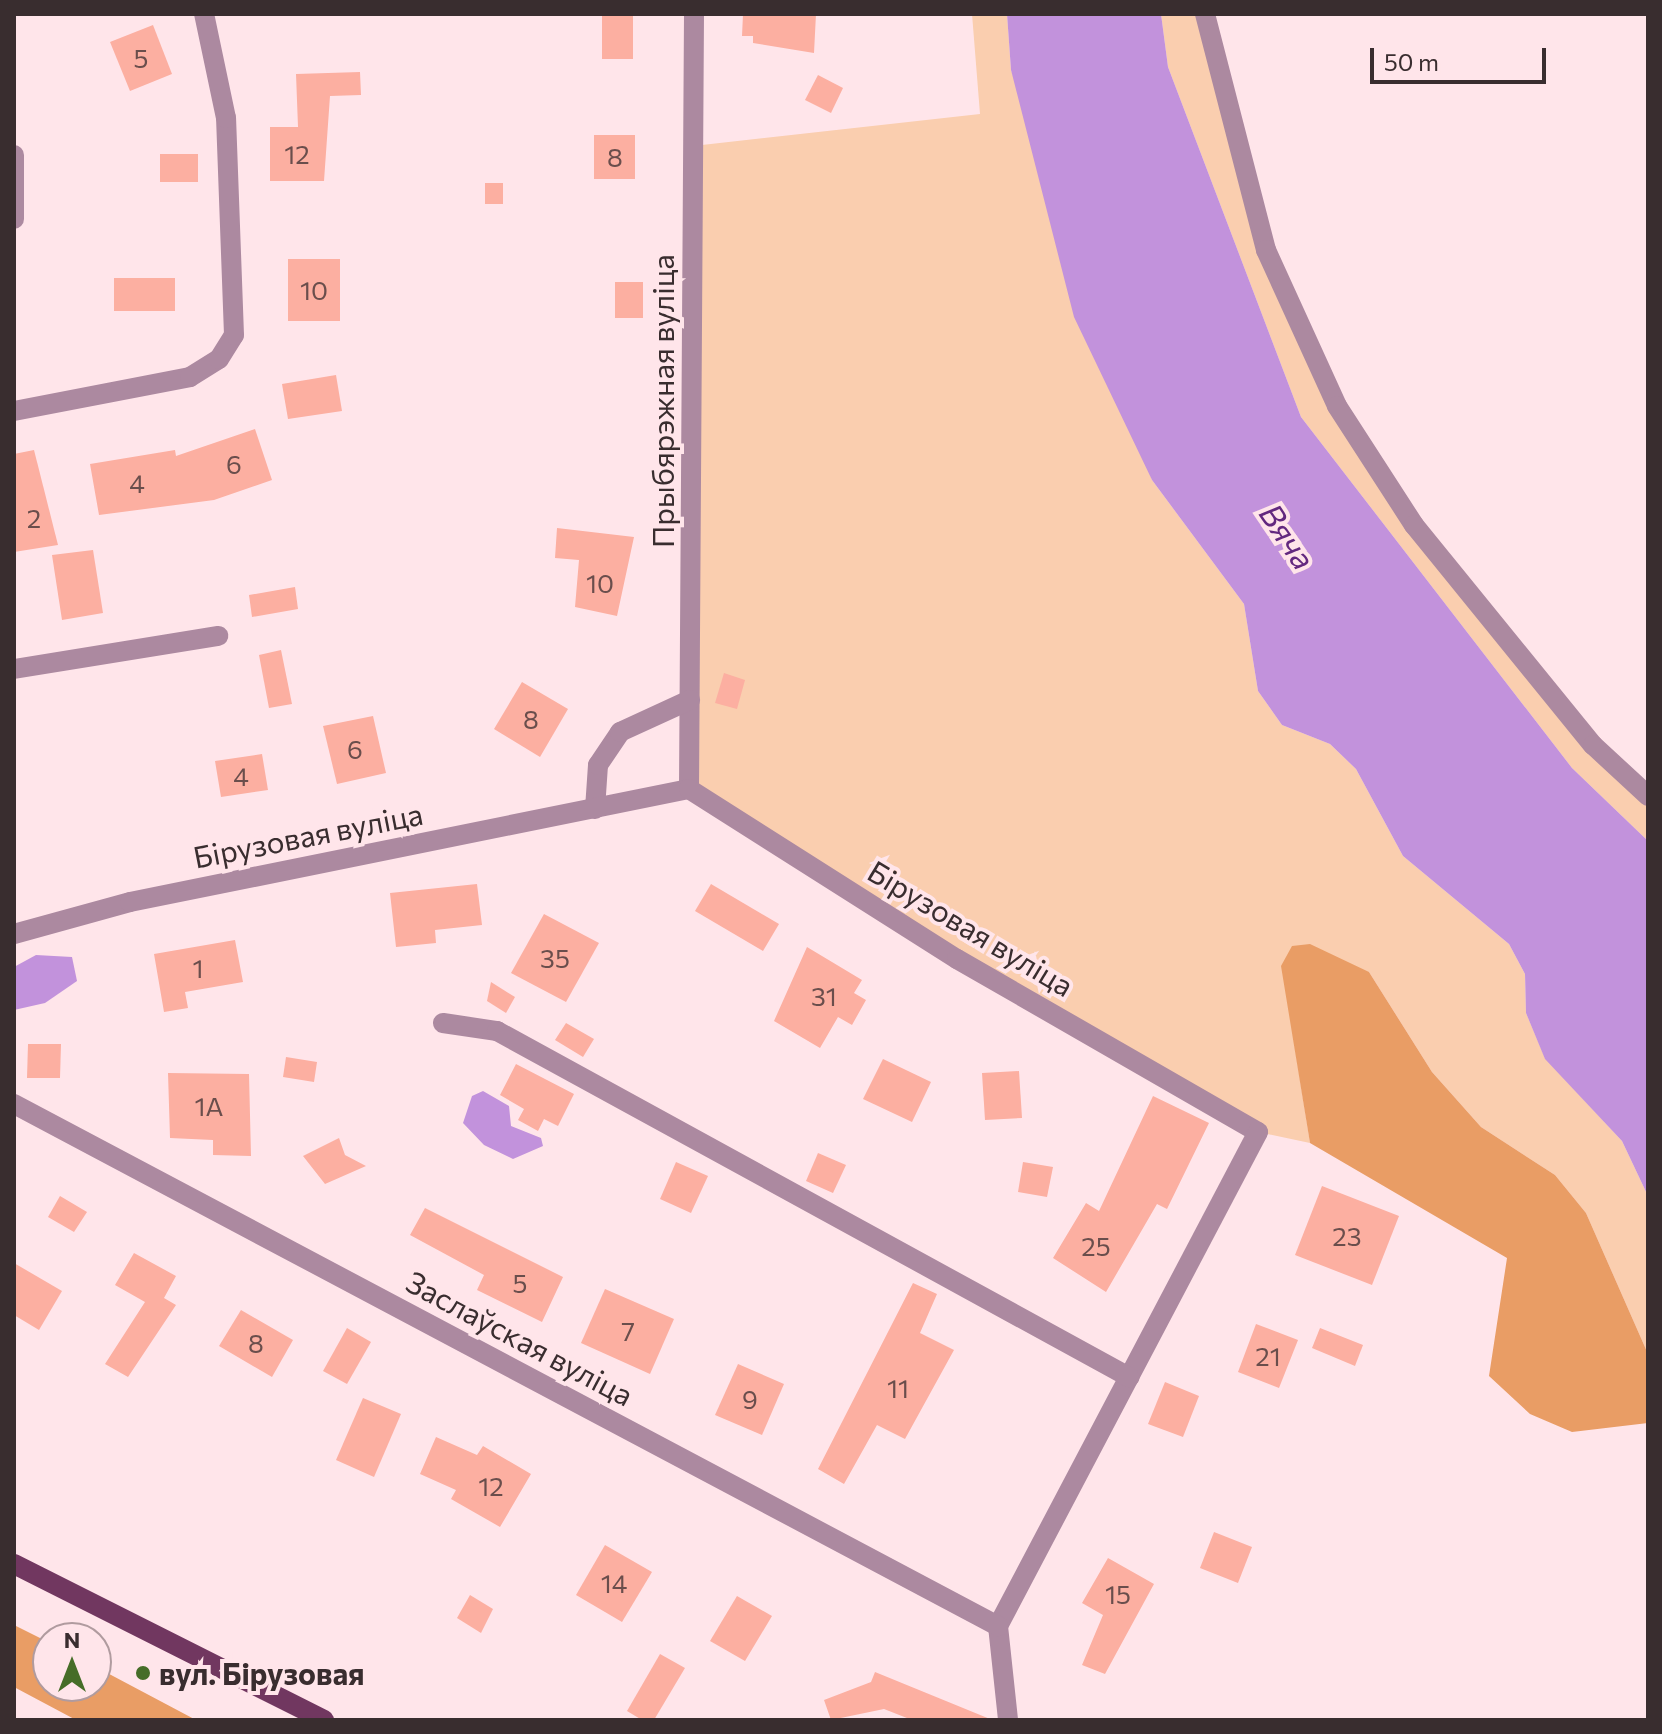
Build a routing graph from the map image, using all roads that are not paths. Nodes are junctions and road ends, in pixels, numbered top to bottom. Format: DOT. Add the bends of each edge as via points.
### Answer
graph roads {
  1 [pos="204,14"];
  2 [pos="694,14"];
  3 [pos="1205,14"];
  4 [pos="14,155"];
  5 [pos="14,219"];
  6 [pos="14,411"];
  7 [pos="218,636"];
  8 [pos="14,669"];
  9 [pos="690,700"];
  10 [pos="689,789"];
  11 [pos="1648,796"];
  12 [pos="595,809"];
  13 [pos="15,929"];
  14 [pos="443,1023"];
  15 [pos="14,1104"];
  16 [pos="1129,1377"];
  17 [pos="14,1564"];
  18 [pos="998,1626"];
  19 [pos="324,1720"];
  20 [pos="1008,1720"];
  1 -- 6 [label="street" via="226,118 234,335 219,359 190,377"];
  2 -- 9 [label="street, Прыбярэжная вуліца"];
  3 -- 11 [label="street" via="1266,250 1337,406 1414,525 1593,745"];
  4 -- 5 [label="street"];
  7 -- 8 [label="street"];
  9 -- 10 [label="street, Прыбярэжная вуліца"];
  9 -- 12 [label="street" via="620,732 598,765"];
  10 -- 12 [label="street, Бірузовая вуліца"];
  10 -- 16 [label="street, Бірузовая вуліца" via="957,959 1258,1132"];
  12 -- 13 [label="street, Бірузовая вуліца"];
  14 -- 16 [label="street" via="497,1031"];
  15 -- 18 [label="street, Заслаўская вуліца"];
  16 -- 18 [label="street, Бірузовая вуліца"];
  17 -- 19 [label="main road"];
  18 -- 20 [label="street"];
}
